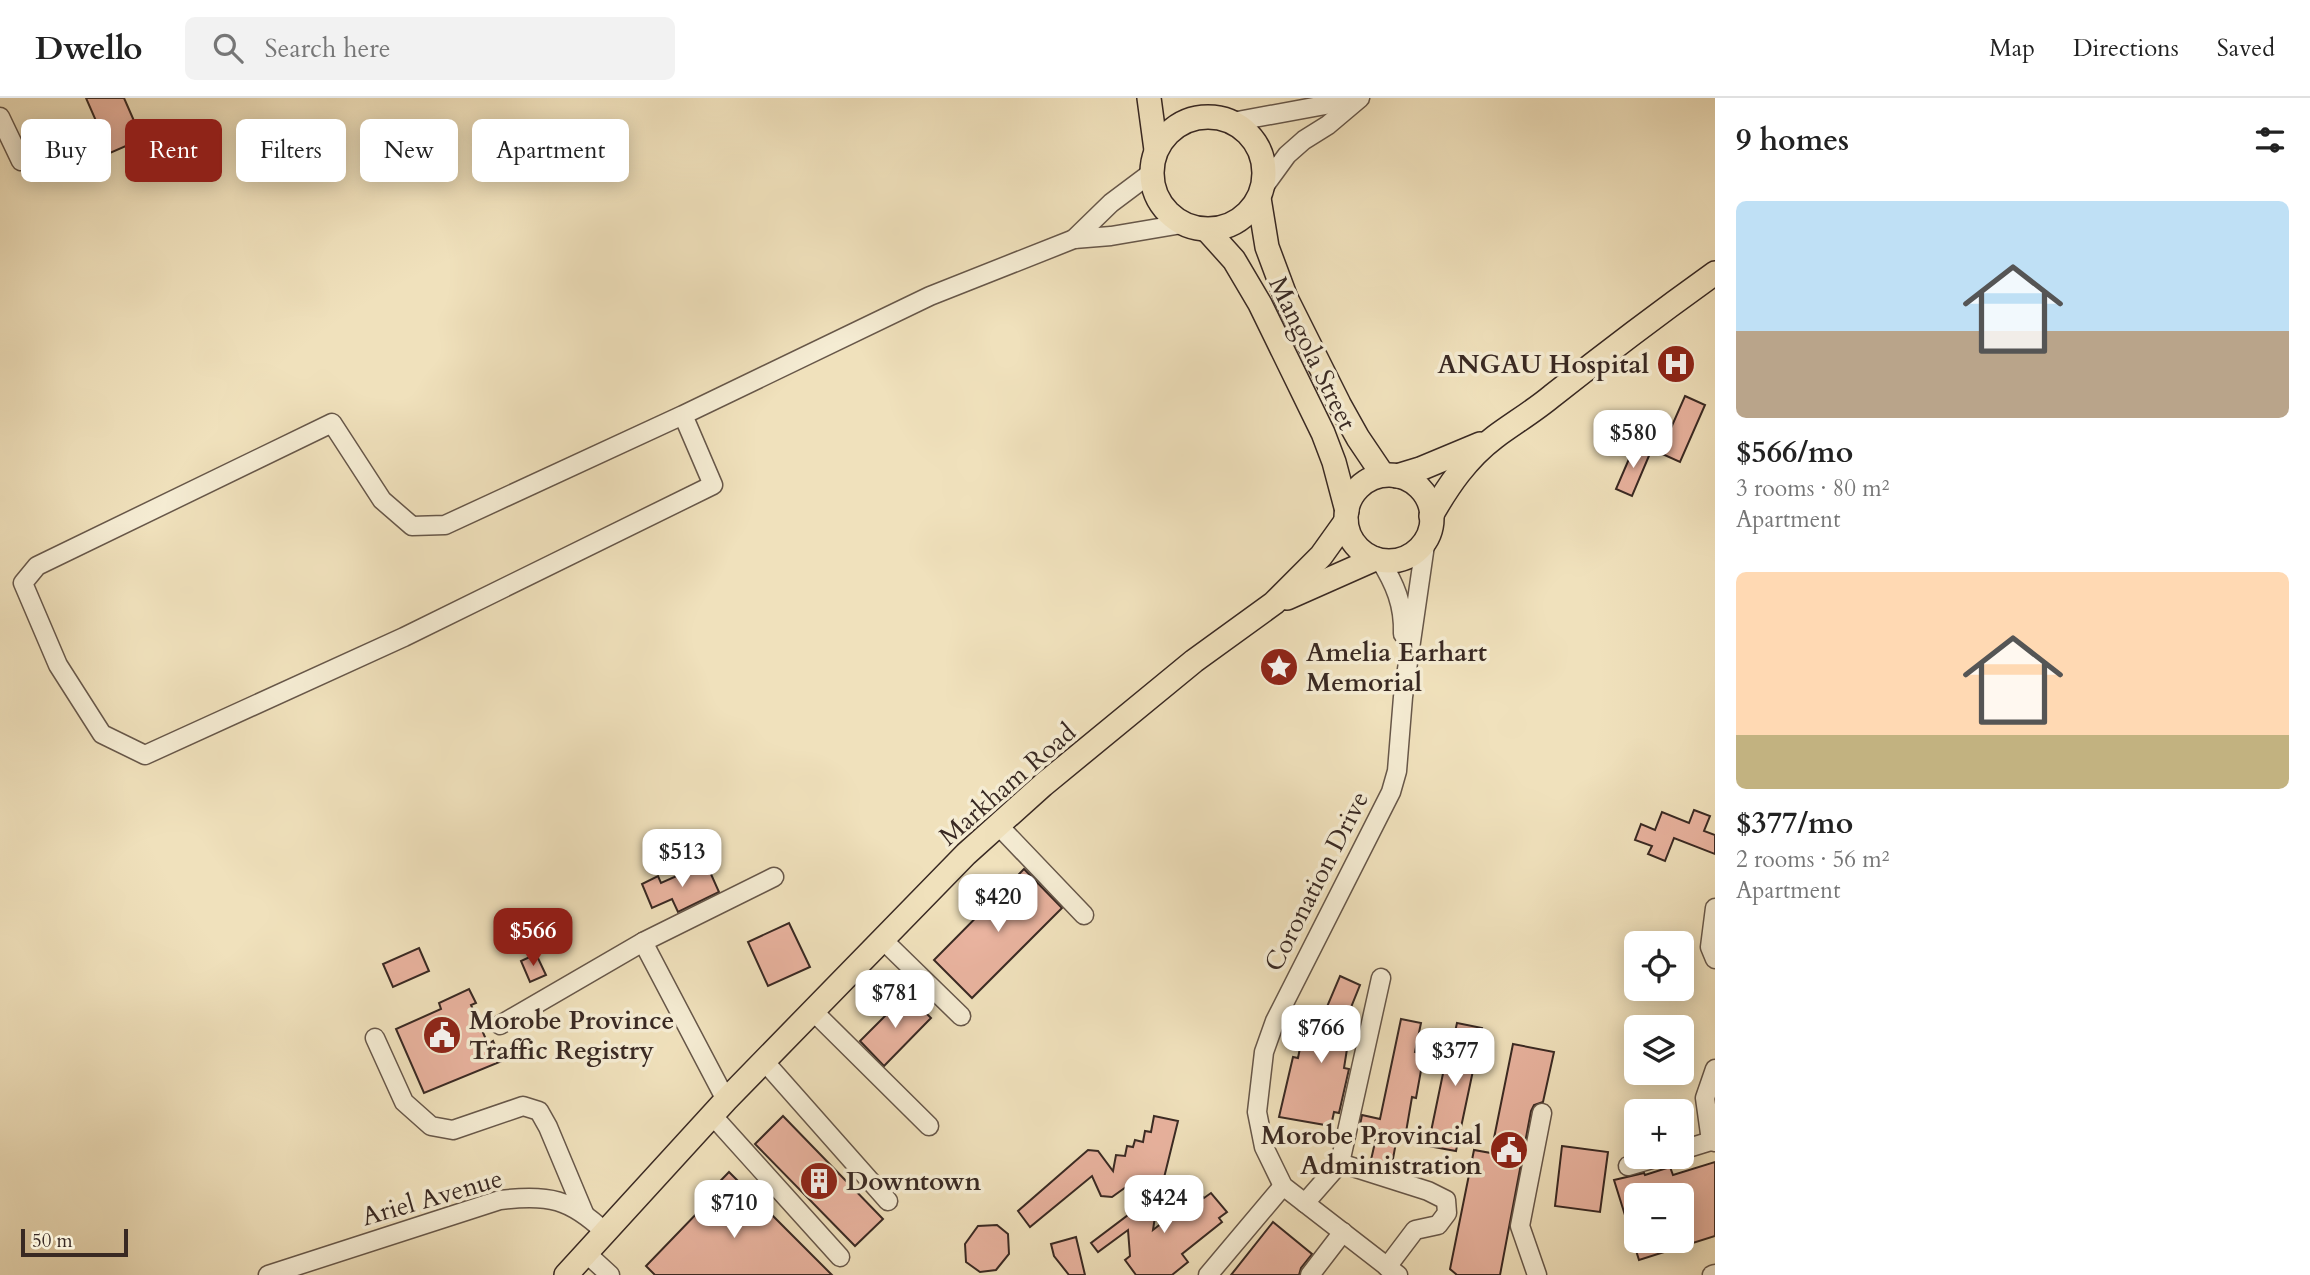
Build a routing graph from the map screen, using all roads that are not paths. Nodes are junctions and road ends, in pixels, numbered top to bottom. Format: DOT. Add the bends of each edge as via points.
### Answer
graph roads {
  1 [pos="1149,98"];
  2 [pos="1193,98"];
  3 [pos="1359,99"];
  4 [pos="0,117"];
  5 [pos="1224,119"];
  6 [pos="21,159"];
  7 [pos="1154,162"];
  8 [pos="1261,193"];
  9 [pos="1182,224"];
  10 [pos="1207,230"];
  11 [pos="1074,239"];
  12 [pos="1715,273"];
  13 [pos="683,415"];
  14 [pos="1493,439"];
  15 [pos="1390,475"];
  16 [pos="1346,516"];
  17 [pos="1432,516"];
  18 [pos="1426,538"];
  19 [pos="1377,559"];
  20 [pos="1274,603"];
  21 [pos="1403,697"];
  22 [pos="998,825"];
  23 [pos="774,877"];
  24 [pos="1715,908"];
  25 [pos="1084,915"];
  26 [pos="883,940"];
  27 [pos="643,942"];
  28 [pos="1715,959"];
  29 [pos="1381,978"];
  30 [pos="813,1011"];
  31 [pos="961,1016"];
  32 [pos="500,1025"];
  33 [pos="375,1038"];
  34 [pos="764,1061"];
  35 [pos="1715,1069"];
  36 [pos="719,1108"];
  37 [pos="1542,1113"];
  38 [pos="929,1126"];
  39 [pos="1713,1142"];
  40 [pos="1694,1147"];
  41 [pos="1340,1163"];
  42 [pos="1283,1186"];
  43 [pos="888,1201"];
  44 [pos="1305,1203"];
  45 [pos="584,1213"];
  46 [pos="605,1232"];
  47 [pos="1343,1232"];
  48 [pos="586,1253"];
  49 [pos="840,1257"];
  50 [pos="1393,1271"];
  51 [pos="268,1275"];
  52 [pos="566,1275"];
  53 [pos="610,1275"];
  54 [pos="1208,1275"];
  55 [pos="1310,1275"];
  56 [pos="1537,1275"];
  1 -- 7 [label="main road"];
  2 -- 5 [label="main road"];
  3 -- 5 [label="street"];
  3 -- 8 [label="street" via="1287,155"];
  4 -- 6 [label="street"];
  5 -- 7 [label="main road" via="1187,120 1164,138"];
  5 -- 8 [label="main road" via="1245,130 1255,142 1264,172"];
  7 -- 9 [label="main road" via="1153,188 1159,202"];
  7 -- 11 [label="street"];
  8 -- 10 [label="main road" via="1238,222"];
  8 -- 15 [label="main road, Mangola Street" via="1267,247 1286,298 1358,438"];
  9 -- 10 [label="main road"];
  9 -- 11 [label="street"];
  10 -- 16 [label="main road, Mangola Street" via="1234,260 1323,433"];
  11 -- 13 [label="street" via="930,296"];
  12 -- 14 [label="main road"];
  13 -- 13 [label="street" via="713,485 404,638 145,755 102,734 58,665 23,583 37,566 332,423 382,500 412,526 446,526"];
  14 -- 15 [label="main road" via="1420,469"];
  14 -- 17 [label="main road" via="1457,475"];
  15 -- 16 [label="main road" via="1363,484 1350,501"];
  15 -- 17 [label="main road" via="1417,485"];
  16 -- 19 [label="main road" via="1355,544"];
  16 -- 20 [label="main road, Markham Road" via="1321,556"];
  17 -- 18 [label="main road"];
  18 -- 19 [label="main road" via="1407,557"];
  18 -- 21 [label="street, Coronation Drive"];
  19 -- 20 [label="main road, Markham Road"];
  19 -- 21 [label="street, Coronation Drive" via="1401,604"];
  20 -- 22 [label="main road, Markham Road" via="1194,661"];
  21 -- 42 [label="street, Coronation Drive" via="1389,799 1281,1009 1264,1052 1259,1130"];
  22 -- 25 [label="street"];
  22 -- 26 [label="main road, Markham Road"];
  23 -- 27 [label="street"];
  24 -- 28 [label="street" via="1710,947"];
  26 -- 30 [label="main road, Markham Road"];
  26 -- 31 [label="street"];
  27 -- 32 [label="street"];
  27 -- 36 [label="street"];
  29 -- 41 [label="street"];
  30 -- 34 [label="main road, Markham Road"];
  30 -- 38 [label="street"];
  33 -- 45 [label="street" via="404,1102 430,1126 453,1130 523,1107 539,1111"];
  34 -- 36 [label="main road, Markham Road"];
  34 -- 43 [label="street"];
  35 -- 39 [label="street" via="1706,1098"];
  36 -- 46 [label="main road, Markham Road"];
  36 -- 49 [label="street"];
  37 -- 56 [label="street" via="1520,1226"];
  39 -- 40 [label="street"];
  41 -- 44 [label="street"];
  41 -- 50 [label="street" via="1446,1200 1447,1213 1438,1225 1415,1230"];
  42 -- 44 [label="street, Coronation Drive"];
  42 -- 54 [label="street"];
  44 -- 47 [label="street, Coronation Drive"];
  45 -- 46 [label="street, Ariel Avenue"];
  45 -- 51 [label="street, Ariel Avenue" via="566,1202 500,1200"];
  46 -- 48 [label="main road, Markham Road"];
  47 -- 50 [label="street, Coronation Drive"];
  47 -- 55 [label="street"];
  48 -- 52 [label="main road, Markham Road"];
  48 -- 53 [label="street"];
}
